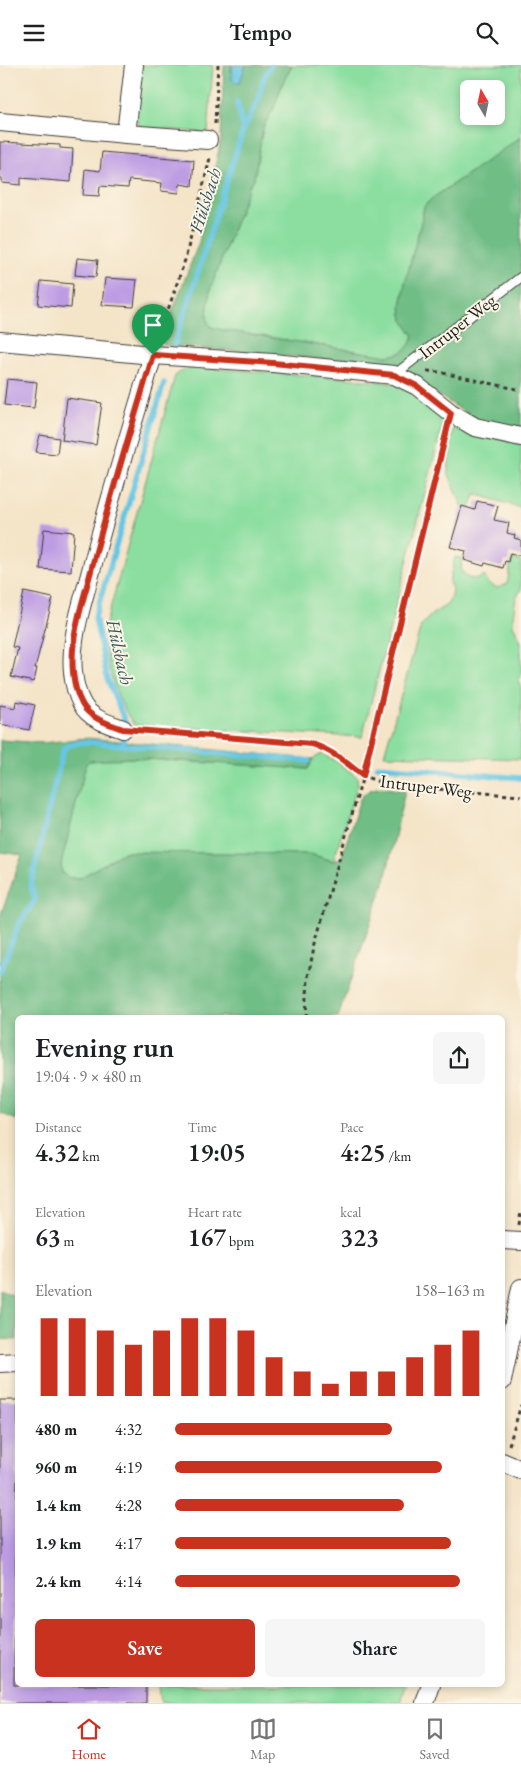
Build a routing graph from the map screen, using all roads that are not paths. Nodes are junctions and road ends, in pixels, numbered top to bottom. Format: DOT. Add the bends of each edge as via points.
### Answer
graph roads {
  1 [pos="134,65"];
  2 [pos="0,122"];
  3 [pos="126,134"];
  4 [pos="212,141"];
  5 [pos="521,277"];
  6 [pos="0,341"];
  7 [pos="153,355"];
  8 [pos="398,372"];
  9 [pos="521,437"];
  10 [pos="123,729"];
  11 [pos="505,1240"];
  12 [pos="521,1241"];
  13 [pos="521,1288"];
  14 [pos="15,1362"];
  15 [pos="0,1363"];
  16 [pos="505,1366"];
  17 [pos="505,1463"];
  18 [pos="521,1470"];
  19 [pos="430,1687"];
  20 [pos="425,1703"];
  1 -- 3 [label="street"];
  2 -- 3 [label="street"];
  3 -- 4 [label="street"];
  5 -- 8 [label="lane, Intruper Weg"];
  6 -- 7 [label="street, Intruper Weg"];
  7 -- 8 [label="street, Intruper Weg"];
  7 -- 10 [label="street" via="109,500 74,641 75,686 82,705 91,715"];
  8 -- 9 [label="street, Intruper Weg" via="451,413 475,427"];
  11 -- 12 [label="street"];
  13 -- 16 [label="street"];
  14 -- 15 [label="street"];
  17 -- 18 [label="street"];
  19 -- 20 [label="street"];
}
